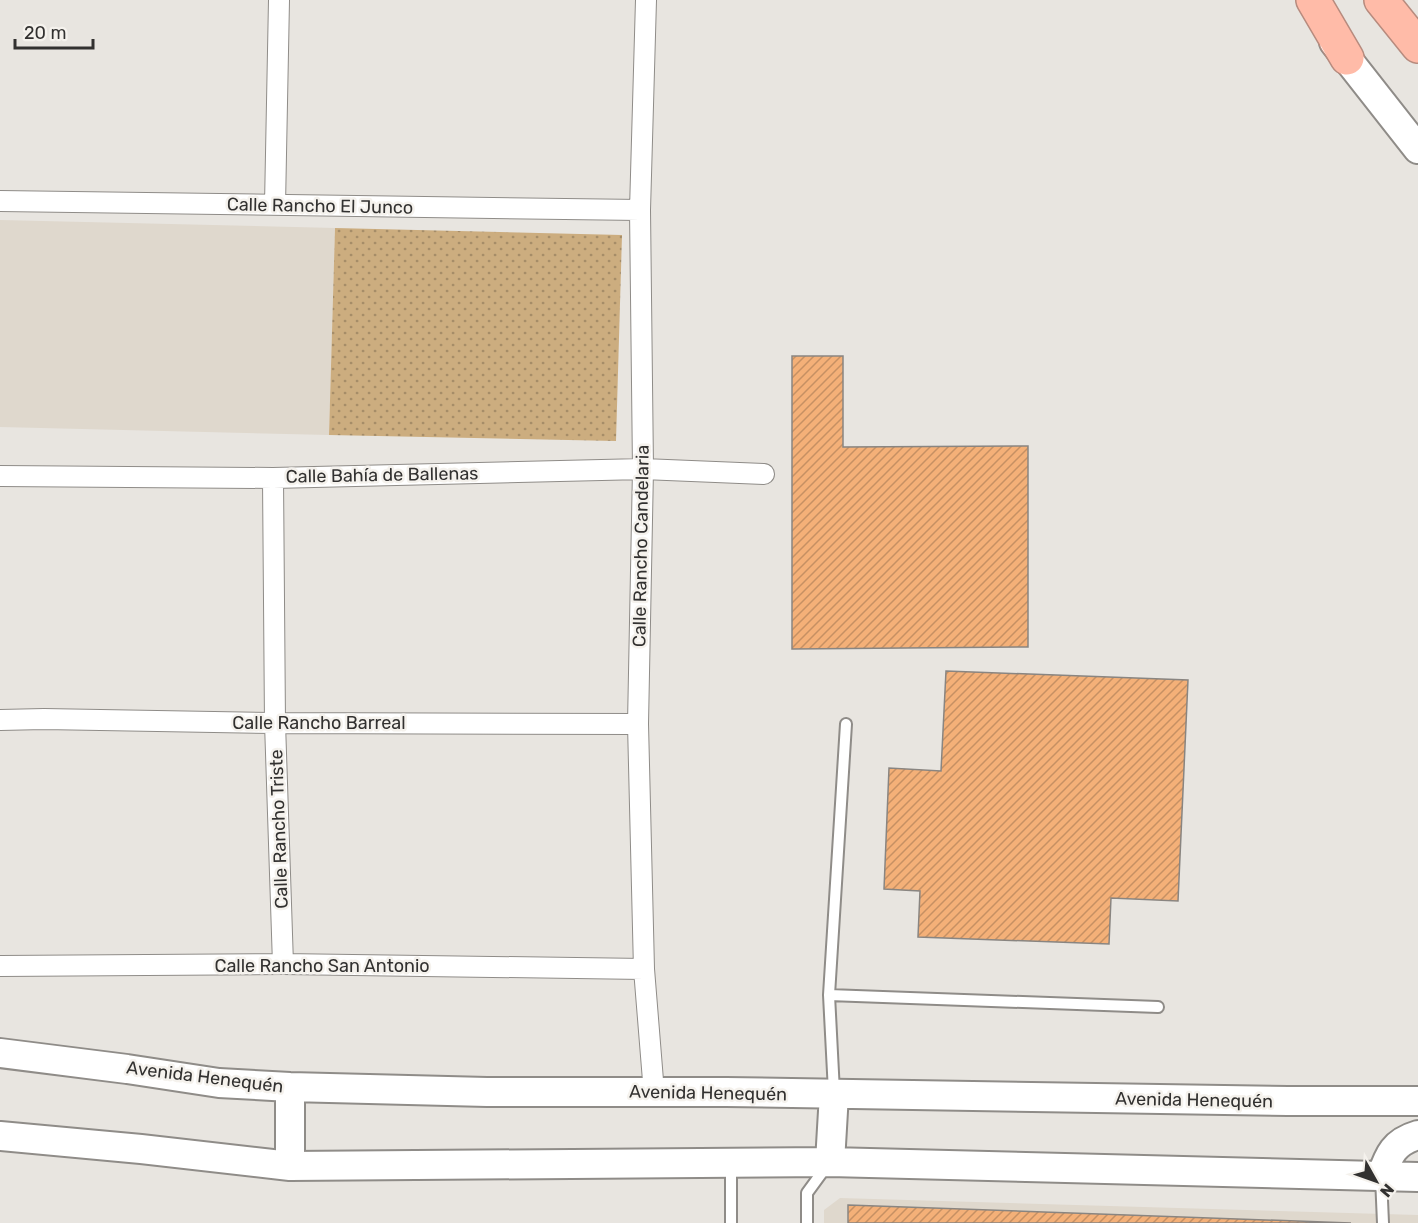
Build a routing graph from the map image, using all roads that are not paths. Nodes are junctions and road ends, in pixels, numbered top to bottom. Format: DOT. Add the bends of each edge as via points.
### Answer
graph roads {
  1 [pos="279,0"];
  2 [pos="646,0"];
  3 [pos="1301,0"];
  4 [pos="1313,0"];
  5 [pos="1381,0"];
  6 [pos="1418,46"];
  7 [pos="1347,58"];
  8 [pos="1418,149"];
  9 [pos="0,201"];
  10 [pos="275,205"];
  11 [pos="640,210"];
  12 [pos="643,469"];
  13 [pos="764,474"];
  14 [pos="0,476"];
  15 [pos="273,478"];
  16 [pos="0,720"];
  17 [pos="275,723"];
  18 [pos="638,724"];
  19 [pos="846,724"];
  20 [pos="283,964"];
  21 [pos="0,966"];
  22 [pos="644,969"];
  23 [pos="829,995"];
  24 [pos="1158,1007"];
  25 [pos="0,1053"];
  26 [pos="290,1087"];
  27 [pos="654,1093"];
  28 [pos="834,1094"];
  29 [pos="1418,1101"];
  30 [pos="1418,1134"];
  31 [pos="0,1136"];
  32 [pos="830,1162"];
  33 [pos="732,1163"];
  34 [pos="290,1166"];
  35 [pos="1381,1177"];
  36 [pos="1418,1177"];
  37 [pos="731,1223"];
  38 [pos="807,1223"];
  39 [pos="1383,1223"];
  1 -- 10 [label="street"];
  2 -- 11 [label="street, Calle Rancho Candelaria"];
  3 -- 7 [label="main road"];
  4 -- 7 [label="highway"];
  5 -- 6 [label="highway"];
  7 -- 8 [label="main road"];
  9 -- 10 [label="street, Calle Rancho El Junco"];
  10 -- 11 [label="street, Calle Rancho El Junco"];
  11 -- 12 [label="street, Calle Rancho Candelaria"];
  12 -- 13 [label="street, Calle Bahía de Ballenas"];
  12 -- 15 [label="street, Calle Bahía de Ballenas"];
  12 -- 18 [label="street, Calle Rancho Candelaria"];
  14 -- 15 [label="street, Calle Bahía de Ballenas"];
  15 -- 17 [label="street, Calle Rancho Triste"];
  16 -- 17 [label="street, Calle Rancho Barreal"];
  17 -- 18 [label="street, Calle Rancho Barreal"];
  17 -- 20 [label="street, Calle Rancho Triste"];
  18 -- 22 [label="street, Calle Rancho Candelaria"];
  19 -- 23 [label="lane"];
  20 -- 21 [label="street, Calle Rancho San Antonio"];
  20 -- 22 [label="street, Calle Rancho San Antonio"];
  22 -- 27 [label="street, Calle Rancho Candelaria"];
  23 -- 24 [label="lane"];
  23 -- 28 [label="lane"];
  25 -- 26 [label="main road, Avenida Henequén" via="219,1083"];
  26 -- 27 [label="main road, Avenida Henequén"];
  26 -- 34 [label="main road"];
  27 -- 28 [label="main road, Avenida Henequén"];
  28 -- 29 [label="main road, Avenida Henequén"];
  28 -- 32 [label="main road"];
  30 -- 35 [label="main road" via="1396,1146"];
  31 -- 34 [label="main road"];
  32 -- 33 [label="main road"];
  32 -- 35 [label="main road"];
  32 -- 38 [label="lane" via="807,1193"];
  33 -- 34 [label="main road"];
  33 -- 37 [label="lane"];
  35 -- 36 [label="main road"];
  35 -- 39 [label="lane"];
}
